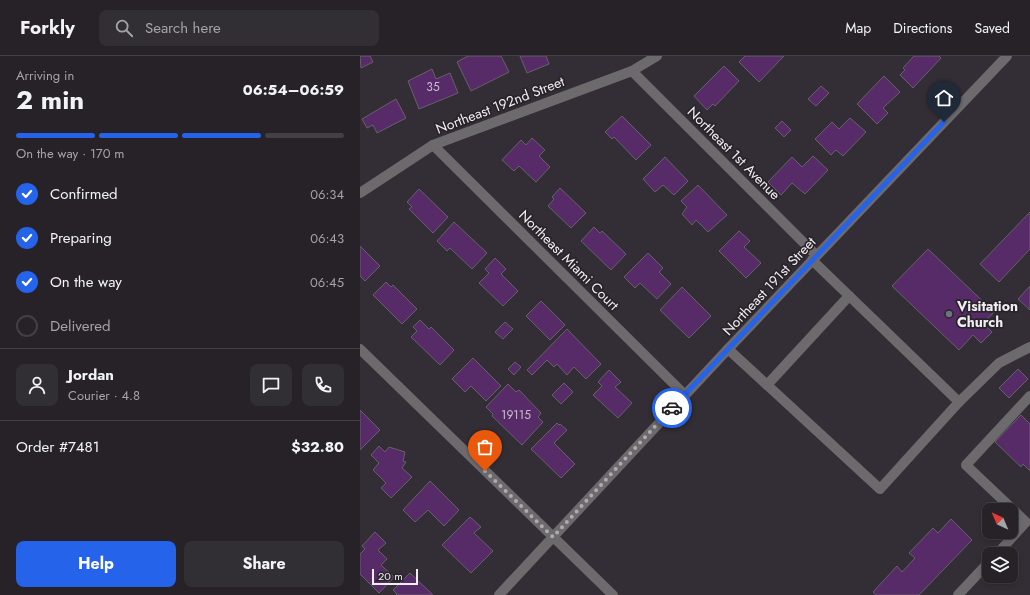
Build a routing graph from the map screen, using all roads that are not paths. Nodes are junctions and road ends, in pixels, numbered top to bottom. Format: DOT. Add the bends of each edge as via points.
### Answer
graph roads {
  1 [pos="657,56"];
  2 [pos="1007,56"];
  3 [pos="632,71"];
  4 [pos="433,145"];
  5 [pos="360,193"];
  6 [pos="814,258"];
  7 [pos="849,296"];
  8 [pos="1030,347"];
  9 [pos="360,349"];
  10 [pos="728,349"];
  11 [pos="767,385"];
  12 [pos="685,395"];
  13 [pos="1030,396"];
  14 [pos="959,402"];
  15 [pos="553,537"];
  16 [pos="1003,547"];
  17 [pos="982,569"];
  18 [pos="499,595"];
  19 [pos="613,595"];
  20 [pos="958,595"];
  1 -- 3 [label="street, Northeast 192nd Street"];
  2 -- 6 [label="street, Northeast 191st Street"];
  3 -- 4 [label="street, Northeast 192nd Street"];
  3 -- 6 [label="street, Northeast 1st Avenue"];
  4 -- 5 [label="street, Northeast 192nd Street"];
  4 -- 12 [label="street, Northeast Miami Court"];
  6 -- 7 [label="street, Northeast 1st Avenue"];
  6 -- 10 [label="street, Northeast 191st Street"];
  7 -- 11 [label="street"];
  7 -- 14 [label="street, Northeast 1st Avenue"];
  8 -- 14 [label="street" via="999,363"];
  9 -- 15 [label="street"];
  10 -- 11 [label="street"];
  10 -- 12 [label="street, Northeast 191st Street"];
  11 -- 14 [label="street" via="880,489"];
  12 -- 15 [label="street, Northeast 191st Street"];
  13 -- 16 [label="street" via="966,465 1026,522"];
  15 -- 18 [label="street, Northeast 191st Street"];
  15 -- 19 [label="street"];
  17 -- 20 [label="street"];
}
